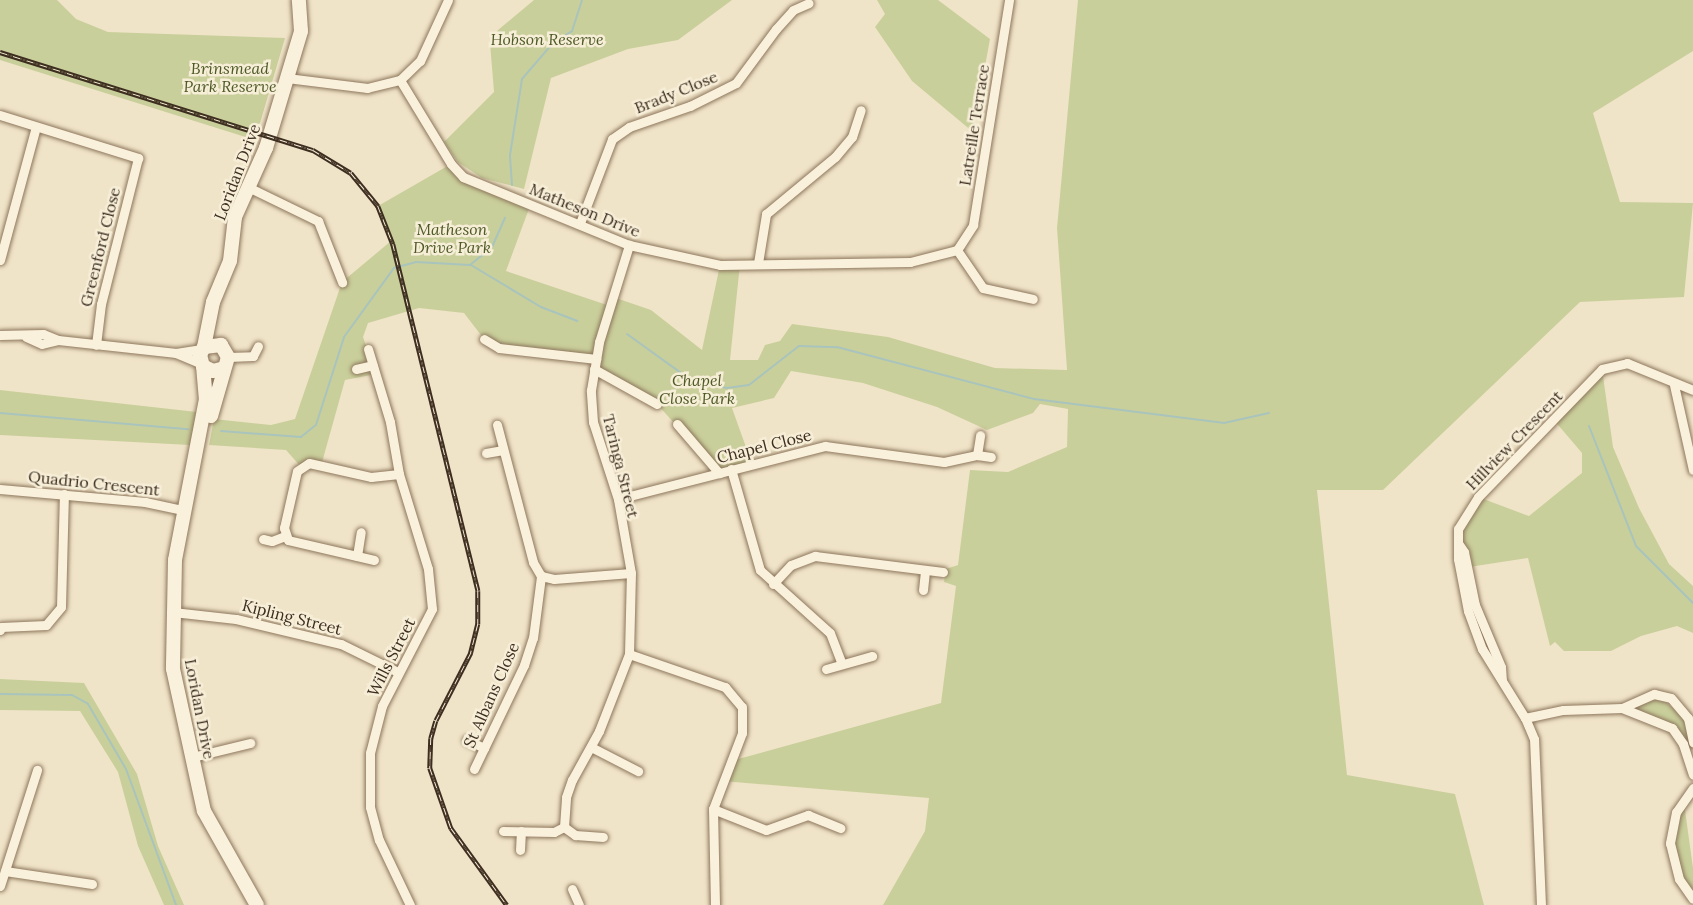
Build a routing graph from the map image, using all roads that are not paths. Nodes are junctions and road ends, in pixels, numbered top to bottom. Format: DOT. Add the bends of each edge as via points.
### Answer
graph roads {
  1 [pos="299,0"];
  2 [pos="448,0"];
  3 [pos="1009,0"];
  4 [pos="808,3"];
  5 [pos="287,78"];
  6 [pos="400,80"];
  7 [pos="861,110"];
  8 [pos="0,114"];
  9 [pos="36,127"];
  10 [pos="250,188"];
  11 [pos="580,223"];
  12 [pos="629,245"];
  13 [pos="957,250"];
  14 [pos="0,260"];
  15 [pos="758,263"];
  16 [pos="342,282"];
  17 [pos="1033,299"];
  18 [pos="210,319"];
  19 [pos="0,335"];
  20 [pos="484,339"];
  21 [pos="96,345"];
  22 [pos="258,346"];
  23 [pos="203,348"];
  24 [pos="368,349"];
  25 [pos="176,353"];
  26 [pos="226,358"];
  27 [pos="596,359"];
  28 [pos="202,365"];
  29 [pos="373,365"];
  30 [pos="356,369"];
  31 [pos="594,369"];
  32 [pos="1674,385"];
  33 [pos="1693,390"];
  34 [pos="657,404"];
  35 [pos="677,424"];
  36 [pos="497,425"];
  37 [pos="980,435"];
  38 [pos="503,450"];
  39 [pos="486,453"];
  40 [pos="977,455"];
  41 [pos="991,457"];
  42 [pos="731,469"];
  43 [pos="1693,470"];
  44 [pos="192,471"];
  45 [pos="719,472"];
  46 [pos="399,474"];
  47 [pos="0,489"];
  48 [pos="64,494"];
  49 [pos="618,499"];
  50 [pos="184,510"];
  51 [pos="361,532"];
  52 [pos="285,536"];
  53 [pos="263,539"];
  54 [pos="357,556"];
  55 [pos="374,560"];
  56 [pos="925,570"];
  57 [pos="943,572"];
  58 [pos="630,573"];
  59 [pos="541,576"];
  60 [pos="773,584"];
  61 [pos="923,590"];
  62 [pos="173,612"];
  63 [pos="0,627"];
  64 [pos="629,654"];
  65 [pos="872,657"];
  66 [pos="842,664"];
  67 [pos="826,669"];
  68 [pos="399,672"];
  69 [pos="1622,708"];
  70 [pos="1525,718"];
  71 [pos="467,740"];
  72 [pos="1693,742"];
  73 [pos="250,743"];
  74 [pos="591,747"];
  75 [pos="484,748"];
  76 [pos="192,757"];
  77 [pos="1693,764"];
  78 [pos="474,769"];
  79 [pos="37,770"];
  80 [pos="638,771"];
  81 [pos="1693,788"];
  82 [pos="713,809"];
  83 [pos="564,827"];
  84 [pos="840,828"];
  85 [pos="503,831"];
  86 [pos="521,831"];
  87 [pos="603,837"];
  88 [pos="520,850"];
  89 [pos="4,871"];
  90 [pos="92,884"];
  91 [pos="0,886"];
  92 [pos="572,890"];
  93 [pos="1693,899"];
  94 [pos="257,905"];
  95 [pos="410,905"];
  96 [pos="579,905"];
  97 [pos="715,905"];
  98 [pos="1541,905"];
  1 -- 5 [label="street, Loridan Drive" via="301,31"];
  2 -- 6 [label="street" via="420,61"];
  3 -- 13 [label="street, Latreille Terrace" via="973,225"];
  4 -- 11 [label="street, Brady Close" via="793,10 781,23 736,83 690,106 629,127 612,139"];
  5 -- 6 [label="street" via="367,88"];
  5 -- 10 [label="street, Loridan Drive"];
  6 -- 11 [label="street, Matheson Drive" via="462,177"];
  7 -- 15 [label="street" via="852,137 834,157 766,214"];
  8 -- 9 [label="street"];
  9 -- 14 [label="street"];
  9 -- 21 [label="street, Greenford Close" via="138,158 100,304"];
  10 -- 16 [label="street" via="318,221"];
  10 -- 18 [label="street, Loridan Drive" via="235,217 230,261"];
  11 -- 12 [label="street, Matheson Drive"];
  12 -- 15 [label="street, Matheson Drive" via="720,265"];
  12 -- 27 [label="street, Taringa Street"];
  13 -- 15 [label="street, Matheson Drive" via="910,262"];
  13 -- 17 [label="street" via="983,288"];
  18 -- 23 [label="street, Loridan Drive"];
  18 -- 26 [label="street"];
  19 -- 21 [label="street" via="26,337 42,344 58,340"];
  20 -- 27 [label="street" via="500,348"];
  21 -- 25 [label="street"];
  22 -- 26 [label="street" via="253,356"];
  23 -- 25 [label="street"];
  23 -- 26 [label="street" via="217,343"];
  23 -- 28 [label="street, Loridan Drive"];
  24 -- 29 [label="street, Wills Street"];
  25 -- 28 [label="street"];
  26 -- 28 [label="street" via="213,371"];
  26 -- 44 [label="street, Loridan Drive"];
  27 -- 31 [label="street, Taringa Street"];
  28 -- 44 [label="street, Loridan Drive" via="207,390"];
  29 -- 30 [label="street"];
  29 -- 46 [label="street, Wills Street" via="390,422"];
  31 -- 34 [label="street"];
  31 -- 49 [label="street, Taringa Street" via="593,422"];
  32 -- 33 [label="street, Hillview Crescent"];
  32 -- 43 [label="street"];
  32 -- 70 [label="street, Hillview Crescent" via="1627,363 1602,369 1478,497 1458,529 1468,611 1482,649"];
  35 -- 45 [label="street"];
  36 -- 38 [label="street"];
  37 -- 40 [label="street"];
  38 -- 39 [label="street"];
  38 -- 59 [label="street" via="533,562"];
  40 -- 41 [label="street, Chapel Close"];
  40 -- 42 [label="street, Chapel Close" via="944,462 825,446"];
  42 -- 45 [label="street, Chapel Close"];
  42 -- 60 [label="street" via="755,557"];
  44 -- 50 [label="street, Loridan Drive"];
  45 -- 49 [label="street, Chapel Close"];
  46 -- 52 [label="street" via="371,477 309,463 301,467"];
  46 -- 68 [label="street, Wills Street" via="428,569 432,609"];
  47 -- 48 [label="street, Quadrio Crescent"];
  48 -- 50 [label="street, Quadrio Crescent"];
  48 -- 63 [label="street" via="61,607 46,625"];
  49 -- 58 [label="street, Taringa Street"];
  50 -- 62 [label="street, Loridan Drive" via="175,560"];
  51 -- 54 [label="street"];
  52 -- 53 [label="street" via="272,541"];
  52 -- 54 [label="street" via="294,542"];
  54 -- 55 [label="street"];
  56 -- 57 [label="street"];
  56 -- 60 [label="street" via="815,556 791,565"];
  56 -- 61 [label="street"];
  58 -- 59 [label="street" via="554,579"];
  58 -- 64 [label="street, Taringa Street"];
  59 -- 75 [label="street, St Albans Close" via="529,650"];
  60 -- 66 [label="street" via="830,633"];
  62 -- 68 [label="street, Kipling Street" via="236,619 340,644"];
  62 -- 76 [label="street, Loridan Drive" via="173,669"];
  64 -- 74 [label="street, Taringa Street"];
  64 -- 82 [label="street" via="703,678 737,697 742,707 742,733"];
  65 -- 66 [label="street"];
  66 -- 67 [label="street"];
  68 -- 95 [label="street, Wills Street" via="372,738 370,797 383,854"];
  69 -- 70 [label="street" via="1563,710"];
  69 -- 72 [label="street" via="1654,694 1671,698 1688,718"];
  69 -- 77 [label="street" via="1672,728"];
  70 -- 98 [label="street, Hillview Crescent" via="1536,756"];
  71 -- 75 [label="street"];
  73 -- 76 [label="street"];
  74 -- 80 [label="street"];
  74 -- 83 [label="street, Taringa Street" via="566,797"];
  75 -- 78 [label="street, St Albans Close"];
  76 -- 94 [label="street, Loridan Drive" via="211,828"];
  79 -- 89 [label="street"];
  81 -- 93 [label="street" via="1676,812 1670,843 1678,879"];
  82 -- 84 [label="street" via="766,830 808,815"];
  82 -- 97 [label="street"];
  83 -- 86 [label="street" via="554,832"];
  83 -- 87 [label="street" via="575,835"];
  85 -- 86 [label="street"];
  86 -- 88 [label="street"];
  89 -- 90 [label="street"];
  89 -- 91 [label="street"];
  92 -- 96 [label="street"];
}
